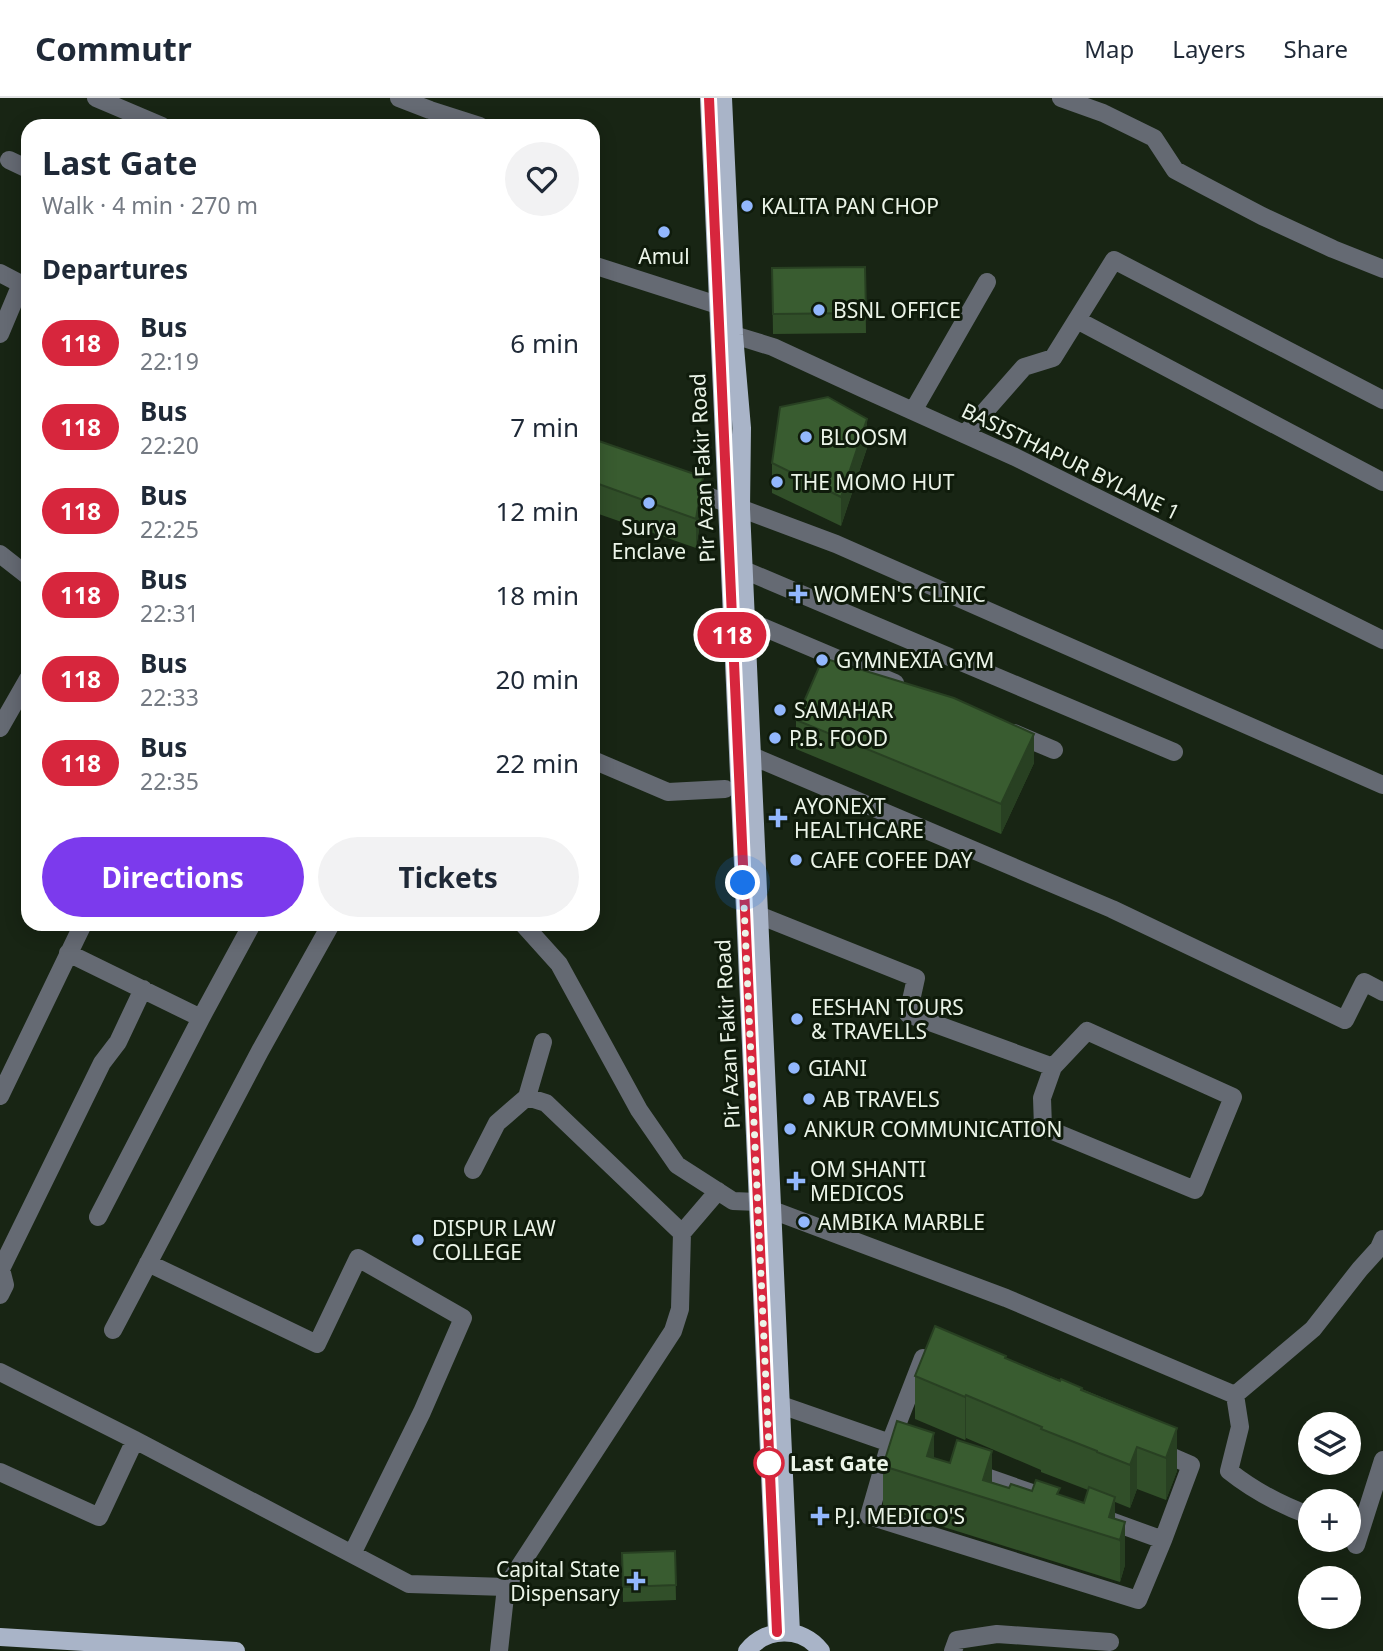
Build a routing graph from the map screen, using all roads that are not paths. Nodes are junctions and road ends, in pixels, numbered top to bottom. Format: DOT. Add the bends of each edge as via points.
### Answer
graph roads {
  1 [pos="96,98"];
  2 [pos="399,98"];
  3 [pos="709,98"];
  4 [pos="723,98"];
  5 [pos="1061,98"];
  6 [pos="146,119"];
  7 [pos="458,119"];
  8 [pos="9,160"];
  9 [pos="21,166"];
  10 [pos="600,267"];
  11 [pos="1383,269"];
  12 [pos="0,274"];
  13 [pos="987,282"];
  14 [pos="21,283"];
  15 [pos="21,293"];
  16 [pos="725,308"];
  17 [pos="1077,320"];
  18 [pos="0,334"];
  19 [pos="734,335"];
  20 [pos="1383,400"];
  21 [pos="912,411"];
  22 [pos="965,434"];
  23 [pos="659,478"];
  24 [pos="1383,482"];
  25 [pos="726,503"];
  26 [pos="0,554"];
  27 [pos="21,570"];
  28 [pos="744,570"];
  29 [pos="746,621"];
  30 [pos="1383,640"];
  31 [pos="21,692"];
  32 [pos="915,692"];
  33 [pos="0,728"];
  34 [pos="1004,729"];
  35 [pos="1054,750"];
  36 [pos="1174,752"];
  37 [pos="752,756"];
  38 [pos="600,763"];
  39 [pos="1383,785"];
  40 [pos="725,789"];
  41 [pos="752,912"];
  42 [pos="79,931"];
  43 [pos="248,931"];
  44 [pos="327,931"];
  45 [pos="529,931"];
  46 [pos="68,953"];
  47 [pos="143,989"];
  48 [pos="1383,992"];
  49 [pos="201,1018"];
  50 [pos="543,1042"];
  51 [pos="1053,1066"];
  52 [pos="0,1096"];
  53 [pos="527,1097"];
  54 [pos="473,1170"];
  55 [pos="718,1191"];
  56 [pos="765,1206"];
  57 [pos="97,1217"];
  58 [pos="681,1233"];
  59 [pos="1382,1246"];
  60 [pos="148,1263"];
  61 [pos="2,1288"];
  62 [pos="113,1330"];
  63 [pos="938,1358"];
  64 [pos="0,1372"];
  65 [pos="1235,1395"];
  66 [pos="781,1405"];
  67 [pos="135,1440"];
  68 [pos="890,1443"];
  69 [pos="1141,1444"];
  70 [pos="929,1457"];
  71 [pos="1383,1460"];
  72 [pos="955,1466"];
  73 [pos="0,1472"];
  74 [pos="1046,1498"];
  75 [pos="1085,1512"];
  76 [pos="1298,1512"];
  77 [pos="1367,1512"];
  78 [pos="1361,1515"];
  79 [pos="1361,1530"];
  80 [pos="1163,1540"];
  81 [pos="352,1554"];
  82 [pos="506,1587"];
  83 [pos="784,1632"];
  84 [pos="0,1637"];
  85 [pos="1110,1642"];
  86 [pos="236,1651"];
  87 [pos="499,1651"];
  88 [pos="747,1651"];
  89 [pos="821,1651"];
  90 [pos="953,1651"];
  1 -- 6 [label="street"];
  2 -- 7 [label="street"];
  3 -- 16 [label="main road, Pir Azan Fakir Road"];
  4 -- 16 [label="main road, Pir Azan Fakir Road"];
  5 -- 11 [label="street" via="1154,138 1175,170 1203,185"];
  8 -- 9 [label="street"];
  10 -- 16 [label="street"];
  12 -- 14 [label="street"];
  13 -- 21 [label="street"];
  15 -- 18 [label="street"];
  16 -- 19 [label="main road, Pir Azan Fakir Road"];
  16 -- 25 [label="main road, Pir Azan Fakir Road"];
  17 -- 20 [label="street" via="1114,260"];
  17 -- 22 [label="street" via="1053,358 1024,367"];
  17 -- 24 [label="street"];
  19 -- 21 [label="street, BASISTHAPUR BYLANE 1" via="774,347"];
  19 -- 25 [label="main road, Pir Azan Fakir Road" via="742,428"];
  21 -- 22 [label="street, BASISTHAPUR BYLANE 1"];
  22 -- 30 [label="street, BASISTHAPUR BYLANE 1"];
  23 -- 25 [label="street"];
  25 -- 28 [label="main road, Pir Azan Fakir Road"];
  25 -- 39 [label="street" via="860,554"];
  25 -- 41 [label="main road, Pir Azan Fakir Road"];
  26 -- 27 [label="street"];
  28 -- 29 [label="main road, Pir Azan Fakir Road"];
  28 -- 36 [label="street"];
  29 -- 32 [label="street"];
  29 -- 37 [label="main road, Pir Azan Fakir Road"];
  31 -- 33 [label="street"];
  34 -- 35 [label="street"];
  37 -- 41 [label="main road, Pir Azan Fakir Road"];
  37 -- 48 [label="street" via="1112,909 1345,1020 1364,982"];
  38 -- 40 [label="street" via="668,792"];
  41 -- 51 [label="street" via="916,978 908,1014"];
  41 -- 56 [label="main road, Pir Azan Fakir Road"];
  42 -- 46 [label="street"];
  43 -- 49 [label="street"];
  44 -- 60 [label="street"];
  45 -- 55 [label="street" via="559,964 639,1110 677,1165"];
  46 -- 47 [label="street"];
  46 -- 52 [label="street"];
  47 -- 49 [label="street"];
  47 -- 61 [label="street" via="1,1269"];
  49 -- 57 [label="street"];
  50 -- 53 [label="street"];
  51 -- 51 [label="street" via="1087,1031 1233,1097 1195,1190 1043,1127 1042,1098"];
  53 -- 54 [label="street" via="497,1123"];
  53 -- 58 [label="street" via="546,1103"];
  55 -- 56 [label="street" via="733,1201"];
  55 -- 58 [label="street"];
  56 -- 65 [label="street" via="1006,1298"];
  56 -- 66 [label="main road"];
  56 -- 83 [label="main road, Pir Azan Fakir Road"];
  58 -- 82 [label="street" via="680,1309 673,1331"];
  59 -- 65 [label="street" via="1313,1329"];
  60 -- 62 [label="street"];
  60 -- 81 [label="street" via="317,1345 358,1258 463,1318"];
  63 -- 68 [label="street" via="925,1352"];
  64 -- 67 [label="street"];
  65 -- 76 [label="street" via="1240,1427 1228,1471"];
  66 -- 68 [label="street"];
  66 -- 83 [label="main road"];
  67 -- 73 [label="street" via="99,1517"];
  67 -- 81 [label="street"];
  68 -- 70 [label="street"];
  68 -- 80 [label="street" via="869,1517 1138,1600"];
  69 -- 80 [label="street" via="1191,1465"];
  71 -- 77 [label="street"];
  72 -- 74 [label="street"];
  75 -- 80 [label="street"];
  77 -- 78 [label="street"];
  77 -- 79 [label="street"];
  81 -- 82 [label="street" via="410,1584"];
  82 -- 87 [label="street"];
  83 -- 88 [label="main road" via="764,1637"];
  83 -- 89 [label="main road" via="806,1638"];
  84 -- 86 [label="main road"];
  85 -- 90 [label="street" via="997,1634 957,1640"];
}
